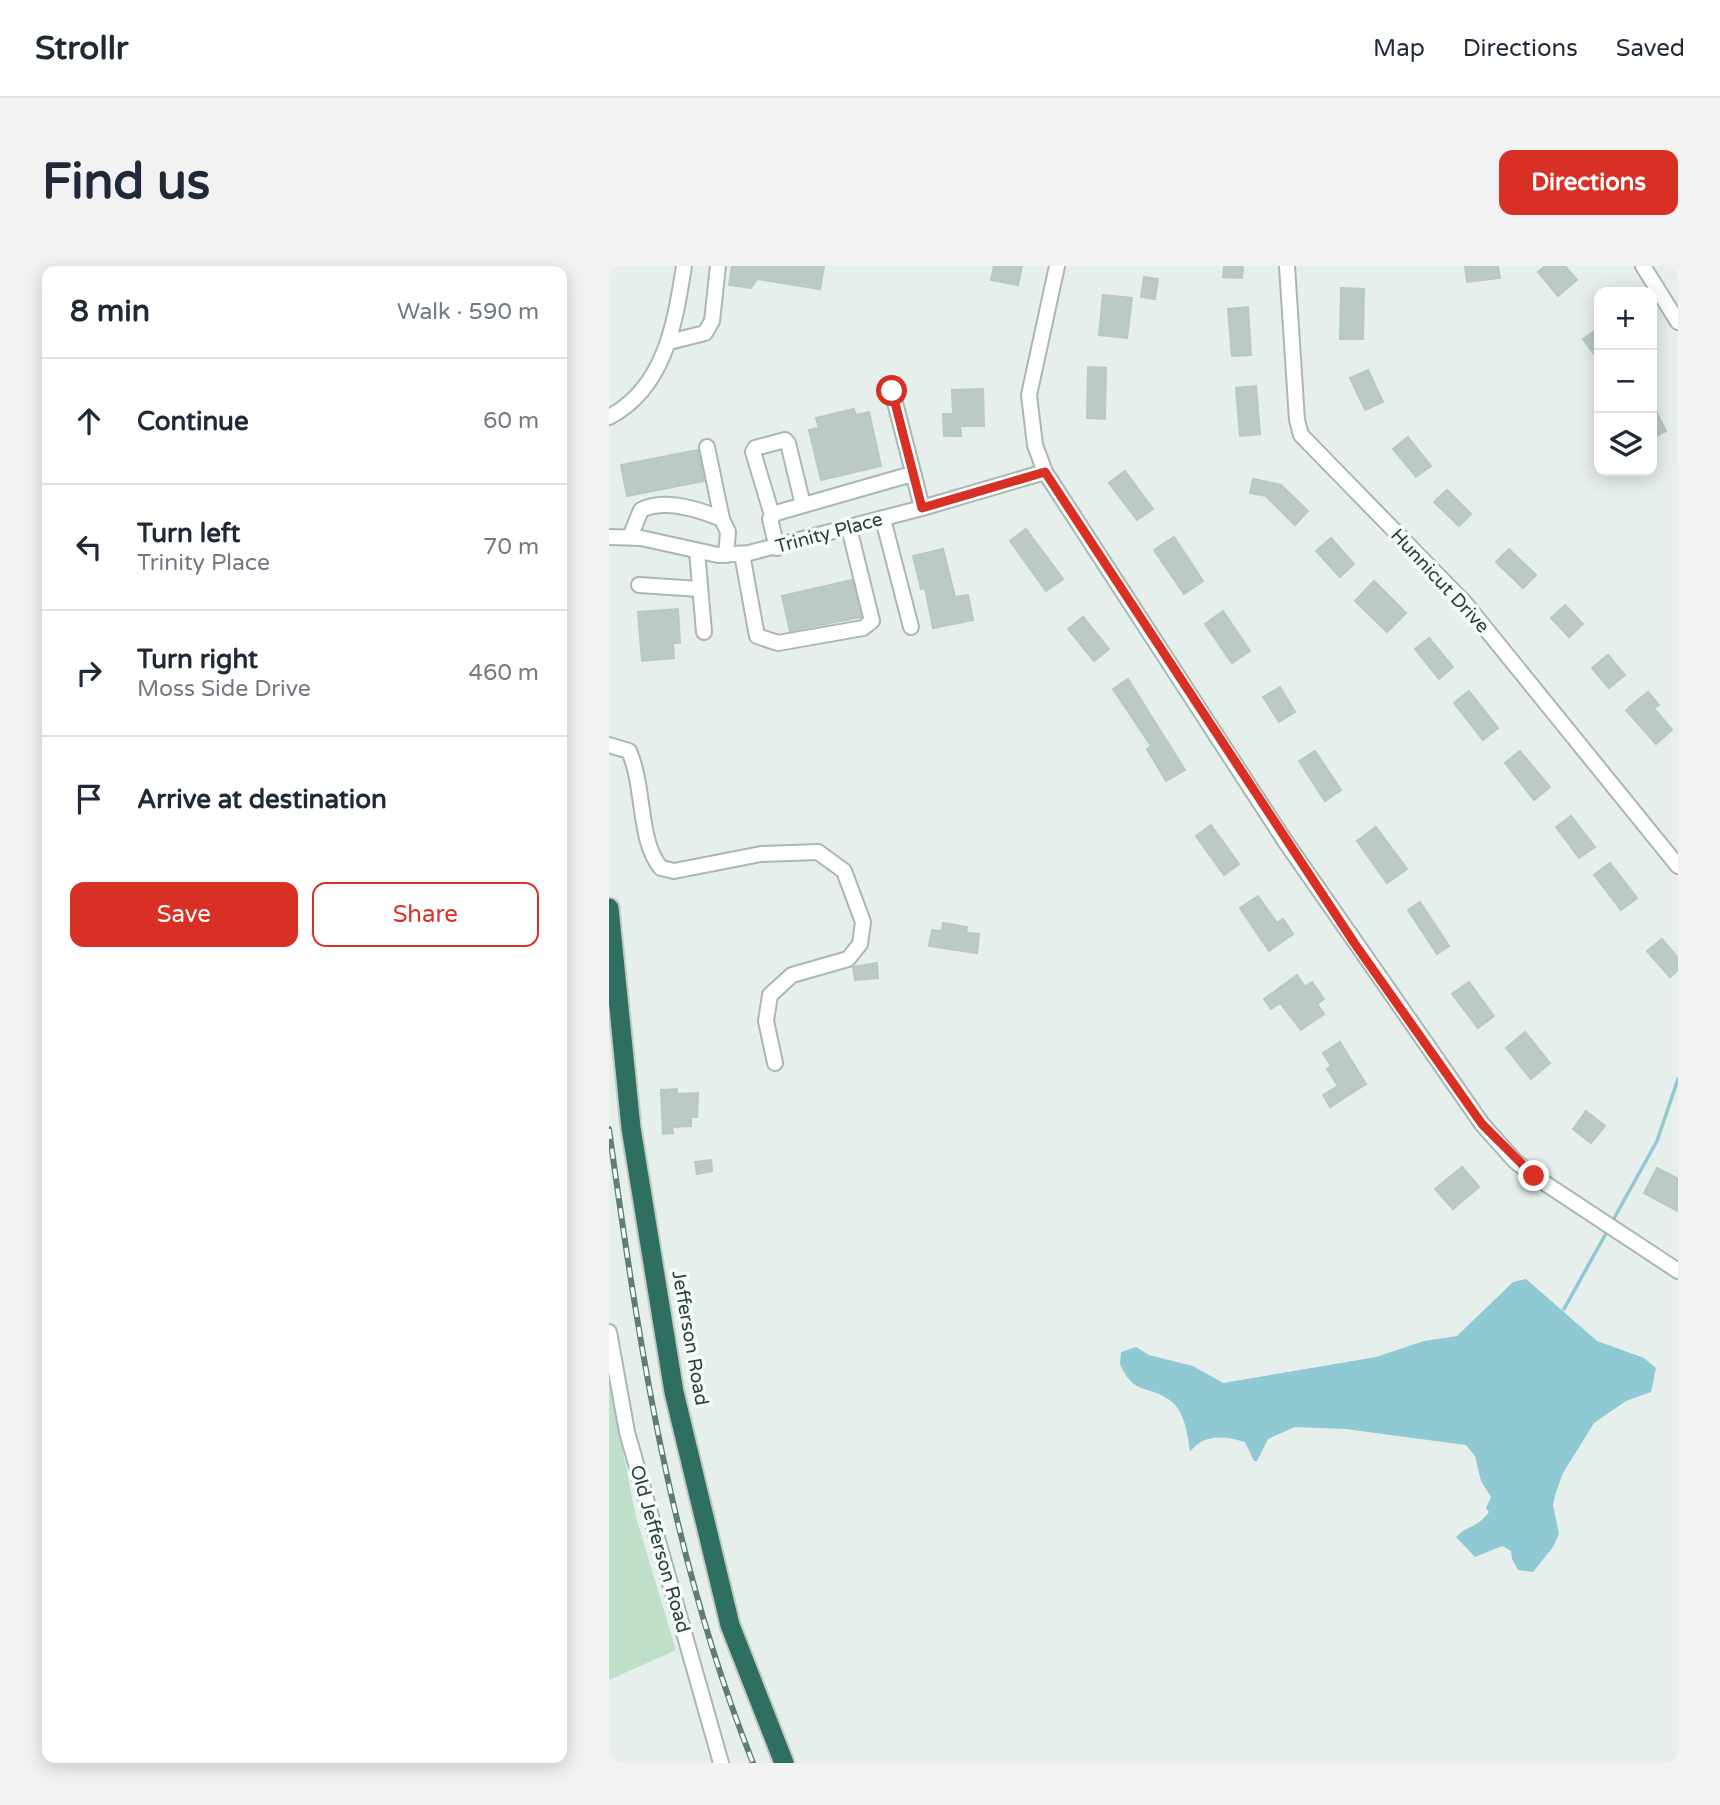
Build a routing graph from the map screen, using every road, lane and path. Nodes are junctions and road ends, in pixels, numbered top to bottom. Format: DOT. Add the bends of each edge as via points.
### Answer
graph roads {
  1 [pos="684,266"];
  2 [pos="718,266"];
  3 [pos="1057,266"];
  4 [pos="1287,266"];
  5 [pos="1643,266"];
  6 [pos="1678,322"];
  7 [pos="669,342"];
  8 [pos="892,391"];
  9 [pos="609,417"];
  10 [pos="707,447"];
  11 [pos="1045,472"];
  12 [pos="914,476"];
  13 [pos="803,505"];
  14 [pos="922,508"];
  15 [pos="772,515"];
  16 [pos="722,519"];
  17 [pos="883,519"];
  18 [pos="849,528"];
  19 [pos="609,537"];
  20 [pos="629,537"];
  21 [pos="777,548"];
  22 [pos="697,551"];
  23 [pos="742,554"];
  24 [pos="726,555"];
  25 [pos="639,585"];
  26 [pos="700,589"];
  27 [pos="911,627"];
  28 [pos="704,632"];
  29 [pos="609,745"];
  30 [pos="1678,866"];
  31 [pos="609,908"];
  32 [pos="775,1063"];
  33 [pos="1678,1271"];
  34 [pos="609,1332"];
  35 [pos="721,1763"];
  36 [pos="784,1763"];
  1 -- 7 [label="street"];
  2 -- 7 [label="street" via="712,321 705,334"];
  3 -- 11 [label="street" via="1029,395 1032,432"];
  4 -- 30 [label="street, Hunnicut Drive" via="1301,435 1464,602"];
  5 -- 6 [label="street"];
  7 -- 9 [label="street" via="649,384 626,408"];
  8 -- 12 [label="street"];
  10 -- 16 [label="street"];
  11 -- 14 [label="street, Trinity Place"];
  11 -- 33 [label="street" via="1285,841 1482,1124 1534,1176"];
  12 -- 13 [label="street"];
  12 -- 14 [label="street"];
  13 -- 15 [label="street"];
  13 -- 15 [label="street" via="788,443 755,448"];
  14 -- 17 [label="street, Trinity Place"];
  15 -- 21 [label="street"];
  16 -- 20 [label="street" via="677,506 650,506 641,510"];
  16 -- 24 [label="street" via="728,532"];
  17 -- 18 [label="street, Trinity Place"];
  17 -- 27 [label="street"];
  18 -- 21 [label="street, Trinity Place"];
  18 -- 23 [label="street" via="872,621 863,628 778,643 757,636"];
  19 -- 20 [label="street, Trinity Place"];
  20 -- 22 [label="street, Trinity Place"];
  21 -- 23 [label="street, Trinity Place"];
  22 -- 24 [label="street, Trinity Place"];
  22 -- 26 [label="street"];
  23 -- 24 [label="street, Trinity Place"];
  25 -- 26 [label="street"];
  26 -- 28 [label="street"];
  29 -- 32 [label="street" via="629,751 638,771 649,851 661,868 674,871 761,854 818,852 844,871 863,922 860,944 848,959 792,975 770,995 766,1021"];
  31 -- 36 [label="highway, Jefferson Road" via="631,1128 674,1392 730,1625"];
  34 -- 35 [label="street, Old Jefferson Road" via="648,1516"];
}
